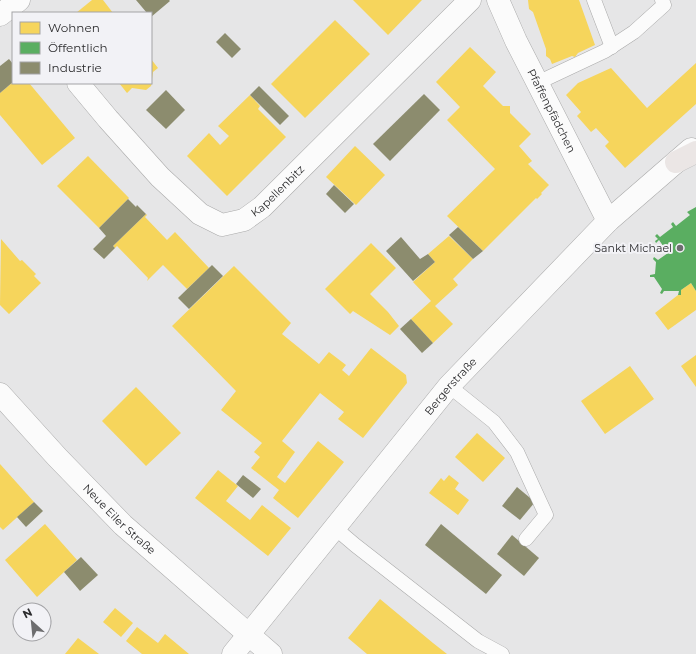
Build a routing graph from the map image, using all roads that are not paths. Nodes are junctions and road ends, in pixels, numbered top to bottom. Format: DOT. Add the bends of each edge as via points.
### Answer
graph roads {
  1 [pos="470,0"];
  2 [pos="498,0"];
  3 [pos="594,0"];
  4 [pos="662,0"];
  5 [pos="612,46"];
  6 [pos="537,83"];
  7 [pos="79,84"];
  8 [pos="696,144"];
  9 [pos="696,152"];
  10 [pos="676,162"];
  11 [pos="608,221"];
  12 [pos="449,386"];
  13 [pos="0,394"];
  14 [pos="335,528"];
  15 [pos="526,539"];
  16 [pos="248,636"];
  17 [pos="233,654"];
  18 [pos="271,654"];
  19 [pos="502,654"];
  1 -- 7 [label="street, Kapellenbitz" via="262,206 244,220 222,225 200,214 160,177"];
  2 -- 6 [label="street, Pfaffenpfädchen"];
  3 -- 5 [label="lane"];
  4 -- 5 [label="lane" via="664,5 634,32"];
  5 -- 6 [label="lane"];
  6 -- 11 [label="street, Pfaffenpfädchen"];
  8 -- 10 [label="street, Bergerstraße"];
  9 -- 10 [label="main road"];
  10 -- 11 [label="street, Bergerstraße"];
  11 -- 12 [label="street, Bergerstraße"];
  12 -- 14 [label="street, Bergerstraße"];
  12 -- 15 [label="lane" via="494,422 517,452 546,515"];
  13 -- 16 [label="street, Neue Eiler Straße" via="123,525"];
  14 -- 16 [label="street, Bergerstraße"];
  14 -- 19 [label="lane" via="478,641"];
  16 -- 17 [label="street, Bergerstraße"];
  16 -- 18 [label="street, Neue Eiler Straße"];
}
